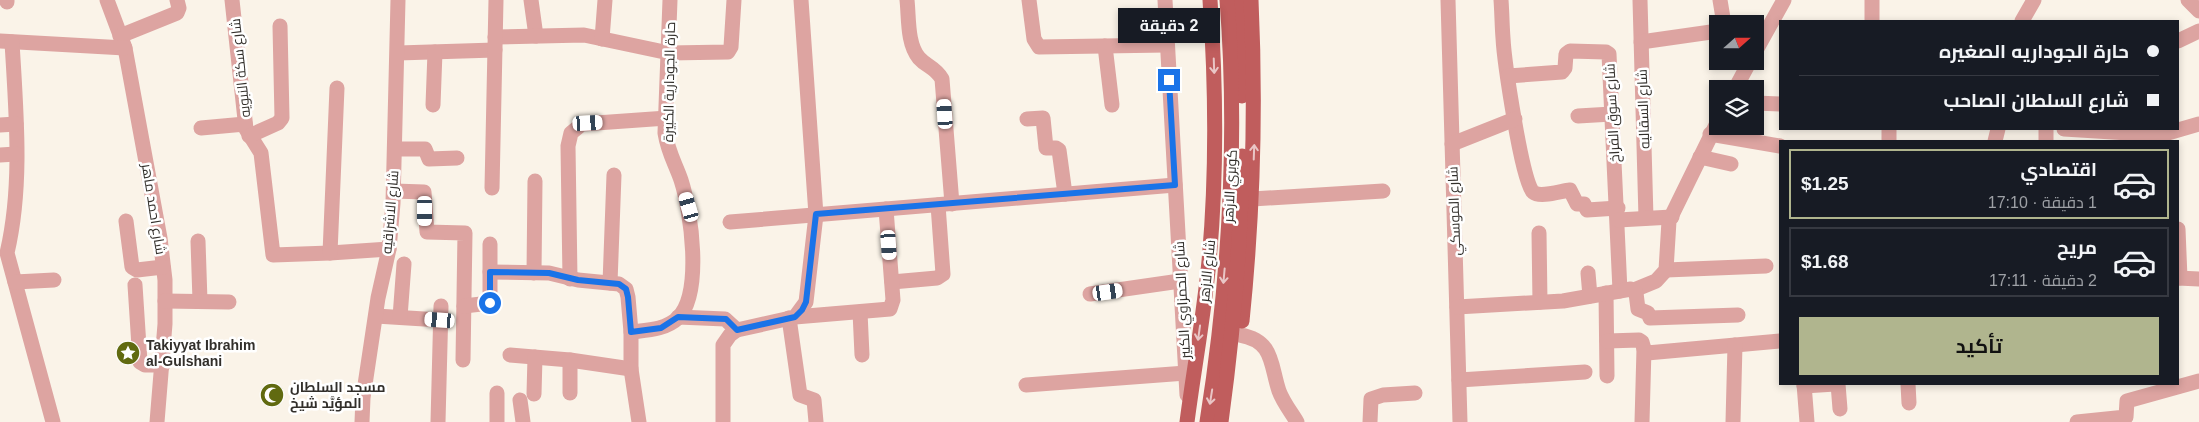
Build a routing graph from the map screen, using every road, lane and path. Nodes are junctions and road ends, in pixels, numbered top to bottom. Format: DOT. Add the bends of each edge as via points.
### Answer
graph roads {
  1 [pos="107,0"];
  2 [pos="177,0"];
  3 [pos="232,0"];
  4 [pos="398,0"];
  5 [pos="496,0"];
  6 [pos="531,0"];
  7 [pos="604,0"];
  8 [pos="670,0"];
  9 [pos="734,0"];
  10 [pos="801,0"];
  11 [pos="907,0"];
  12 [pos="1030,0"];
  13 [pos="1164,0"];
  14 [pos="1210,0"];
  15 [pos="1226,0"];
  16 [pos="1238,0"];
  17 [pos="1252,0"];
  18 [pos="1448,0"];
  19 [pos="1501,0"];
  20 [pos="1640,0"];
  21 [pos="1720,0"];
  22 [pos="1784,0"];
  23 [pos="1872,0"];
  24 [pos="2034,0"];
  25 [pos="2188,0"];
  26 [pos="2199,11"];
  27 [pos="1722,15"];
  28 [pos="1872,20"];
  29 [pos="2023,20"];
  30 [pos="280,26"];
  31 [pos="2199,31"];
  32 [pos="1709,32"];
  33 [pos="1774,34"];
  34 [pos="536,36"];
  35 [pos="602,39"];
  36 [pos="2179,41"];
  37 [pos="6,42"];
  38 [pos="122,42"];
  39 [pos="1641,42"];
  40 [pos="1764,43"];
  41 [pos="495,44"];
  42 [pos="1167,45"];
  43 [pos="1105,46"];
  44 [pos="435,52"];
  45 [pos="669,52"];
  46 [pos="398,53"];
  47 [pos="1508,76"];
  48 [pos="337,88"];
  49 [pos="1764,103"];
  50 [pos="1779,104"];
  51 [pos="433,105"];
  52 [pos="1112,105"];
  53 [pos="1612,114"];
  54 [pos="1578,116"];
  55 [pos="666,118"];
  56 [pos="1027,119"];
  57 [pos="1515,119"];
  58 [pos="16,124"];
  59 [pos="2199,124"];
  60 [pos="0,125"];
  61 [pos="201,128"];
  62 [pos="248,130"];
  63 [pos="2084,130"];
  64 [pos="1710,135"];
  65 [pos="1742,135"];
  66 [pos="2160,138"];
  67 [pos="1452,144"];
  68 [pos="1779,146"];
  69 [pos="395,149"];
  70 [pos="16,154"];
  71 [pos="0,155"];
  72 [pos="1700,157"];
  73 [pos="457,158"];
  74 [pos="1731,164"];
  75 [pos="614,175"];
  76 [pos="535,181"];
  77 [pos="1175,185"];
  78 [pos="492,188"];
  79 [pos="1383,190"];
  80 [pos="394,191"];
  81 [pos="1065,194"];
  82 [pos="1252,199"];
  83 [pos="945,204"];
  84 [pos="886,209"];
  85 [pos="816,214"];
  86 [pos="1618,214"];
  87 [pos="1672,217"];
  88 [pos="1646,218"];
  89 [pos="126,221"];
  90 [pos="730,222"];
  91 [pos="1539,233"];
  92 [pos="198,241"];
  93 [pos="490,244"];
  94 [pos="389,249"];
  95 [pos="4,253"];
  96 [pos="330,253"];
  97 [pos="404,264"];
  98 [pos="1766,266"];
  99 [pos="163,267"];
  100 [pos="1666,270"];
  101 [pos="490,272"];
  102 [pos="534,273"];
  103 [pos="1588,273"];
  104 [pos="2179,278"];
  105 [pos="570,279"];
  106 [pos="2199,279"];
  107 [pos="54,280"];
  108 [pos="1180,281"];
  109 [pos="15,282"];
  110 [pos="892,282"];
  111 [pos="610,283"];
  112 [pos="135,285"];
  113 [pos="1620,291"];
  114 [pos="1090,294"];
  115 [pos="1590,296"];
  116 [pos="165,301"];
  117 [pos="200,301"];
  118 [pos="229,302"];
  119 [pos="1540,302"];
  120 [pos="464,306"];
  121 [pos="1457,307"];
  122 [pos="860,312"];
  123 [pos="1738,315"];
  124 [pos="376,316"];
  125 [pos="400,317"];
  126 [pos="678,317"];
  127 [pos="792,317"];
  128 [pos="737,330"];
  129 [pos="631,332"];
  130 [pos="1240,335"];
  131 [pos="1607,341"];
  132 [pos="1779,341"];
  133 [pos="1736,345"];
  134 [pos="1644,350"];
  135 [pos="510,355"];
  136 [pos="862,355"];
  137 [pos="535,357"];
  138 [pos="463,360"];
  139 [pos="570,360"];
  140 [pos="163,365"];
  141 [pos="632,369"];
  142 [pos="1221,372"];
  143 [pos="1586,372"];
  144 [pos="1186,373"];
  145 [pos="1607,376"];
  146 [pos="1459,380"];
  147 [pos="2199,381"];
  148 [pos="1026,385"];
  149 [pos="1804,385"];
  150 [pos="1837,385"];
  151 [pos="1908,385"];
  152 [pos="497,393"];
  153 [pos="570,393"];
  154 [pos="1415,393"];
  155 [pos="1909,403"];
  156 [pos="1840,410"];
  157 [pos="1188,418"];
  158 [pos="53,422"];
  159 [pos="157,422"];
  160 [pos="362,422"];
  161 [pos="438,422"];
  162 [pos="497,422"];
  163 [pos="523,422"];
  164 [pos="639,422"];
  165 [pos="723,422"];
  166 [pos="816,422"];
  167 [pos="1207,422"];
  168 [pos="1221,422"];
  169 [pos="1297,422"];
  170 [pos="1370,422"];
  171 [pos="1460,422"];
  172 [pos="1642,422"];
  173 [pos="1734,422"];
  174 [pos="1807,422"];
  175 [pos="2076,422"];
  1 -- 38 [label="street, شارع احمد ماهر"];
  2 -- 38 [label="street" via="179,8 176,13"];
  3 -- 62 [label="street, شارع سكة النبويه"];
  4 -- 46 [label="street, شارع الاشراقيه"];
  5 -- 41 [label="street"];
  6 -- 34 [label="street"];
  7 -- 35 [label="street"];
  8 -- 45 [label="street, حارة الجودارية الكبيرة"];
  9 -- 45 [label="street" via="731,48 728,52"];
  10 -- 85 [label="street"];
  11 -- 83 [label="street" via="914,50 919,58 937,70 942,79"];
  12 -- 43 [label="street" via="1034,39 1039,47"];
  13 -- 42 [label="street, شارع الحمزاوي الكبير"];
  14 -- 157 [label="main road, شارع الازهر, one-way" via="1214,64 1214,195 1209,262"];
  15 -- 142 [label="main road, كوبري الازهر, one-way" via="1232,152"];
  16 -- 142 [label="main road, كوبري الازهر" via="1242,71 1242,195"];
  82 -- 17 [label="main road, one-way" via="1255,118"];
  18 -- 67 [label="street, شارع الموسكي"];
  19 -- 47 [label="street"];
  20 -- 39 [label="street, شارع السقاليه"];
  21 -- 27 [label="street"];
  22 -- 33 [label="street"];
  23 -- 28 [label="street"];
  24 -- 29 [label="street"];
  25 -- 26 [label="street"];
  30 -- 62 [label="street" via="282,118 278,124"];
  31 -- 36 [label="street"];
  32 -- 39 [label="street"];
  33 -- 40 [label="street"];
  34 -- 35 [label="street" via="584,35"];
  34 -- 41 [label="street"];
  35 -- 45 [label="street"];
  37 -- 38 [label="street"];
  37 -- 58 [label="street"];
  38 -- 99 [label="street, شارع احمد ماهر" via="159,229"];
  39 -- 88 [label="street, شارع السقاليه"];
  41 -- 44 [label="street"];
  41 -- 78 [label="street"];
  42 -- 43 [label="street"];
  42 -- 77 [label="street, شارع الحمزاوي الكبير"];
  43 -- 52 [label="street"];
  44 -- 46 [label="street"];
  44 -- 51 [label="street"];
  45 -- 55 [label="street, حارة الجودارية الكبيرة"];
  46 -- 69 [label="street, شارع الاشراقيه"];
  47 -- 53 [label="street, شارع سوق الفراخ" via="1562,72 1566,68 1566,54 1570,51 1608,52"];
  47 -- 57 [label="street"];
  48 -- 96 [label="street"];
  49 -- 50 [label="street"];
  53 -- 54 [label="street"];
  53 -- 86 [label="street, شارع سوق الفراخ"];
  55 -- 105 [label="street" via="588,123 571,133 568,146"];
  55 -- 126 [label="street, حارة الجودارية الكبيرة" via="667,148 689,207 693,239 692,272 686,304"];
  56 -- 81 [label="street" via="1043,118 1046,148 1060,150"];
  57 -- 67 [label="street"];
  57 -- 86 [label="street" via="1521,158 1533,193 1570,190 1577,204 1584,204 1587,210"];
  58 -- 60 [label="street"];
  58 -- 70 [label="street"];
  59 -- 66 [label="street"];
  61 -- 62 [label="street"];
  62 -- 96 [label="street, شارع سكة النبويه" via="261,153 273,255"];
  63 -- 66 [label="street"];
  64 -- 72 [label="street"];
  65 -- 68 [label="street"];
  67 -- 121 [label="street, شارع الموسكي"];
  69 -- 73 [label="street" via="425,149 431,159"];
  69 -- 80 [label="street, شارع الاشراقيه"];
  70 -- 71 [label="street"];
  70 -- 95 [label="street" via="14,227"];
  72 -- 74 [label="street"];
  72 -- 87 [label="street"];
  75 -- 111 [label="street"];
  76 -- 102 [label="street"];
  77 -- 81 [label="street"];
  77 -- 108 [label="street, شارع الحمزاوي الكبير"];
  79 -- 82 [label="street"];
  80 -- 94 [label="street, شارع الاشراقيه"];
  80 -- 120 [label="street" via="424,192 427,232 465,233"];
  81 -- 83 [label="street"];
  82 -- 130 [label="main road"];
  83 -- 84 [label="street"];
  83 -- 110 [label="street" via="943,274 937,278"];
  84 -- 85 [label="street"];
  84 -- 110 [label="street"];
  85 -- 90 [label="street"];
  85 -- 127 [label="street" via="806,302"];
  86 -- 88 [label="street"];
  86 -- 113 [label="street, شارع سوق الفراخ"];
  87 -- 88 [label="street"];
  87 -- 100 [label="street" via="1667,231"];
  89 -- 99 [label="street" via="132,267 137,270"];
  91 -- 119 [label="street"];
  92 -- 117 [label="street"];
  93 -- 101 [label="street"];
  94 -- 96 [label="street, شارع سكة النبويه"];
  94 -- 124 [label="street, شارع الاشراقيه"];
  95 -- 109 [label="street"];
  97 -- 125 [label="street"];
  98 -- 100 [label="street"];
  99 -- 116 [label="street, شارع احمد ماهر"];
  100 -- 113 [label="street" via="1656,281"];
  101 -- 102 [label="street"];
  101 -- 120 [label="street" via="490,303"];
  102 -- 105 [label="street"];
  103 -- 115 [label="street"];
  104 -- 106 [label="street"];
  105 -- 111 [label="street"];
  107 -- 109 [label="street"];
  108 -- 114 [label="street"];
  108 -- 144 [label="street, شارع الحمزاوي الكبير"];
  109 -- 158 [label="street"];
  110 -- 122 [label="street" via="890,309"];
  111 -- 129 [label="street" via="626,289"];
  112 -- 140 [label="street" via="140,362 142,365"];
  113 -- 115 [label="street"];
  113 -- 123 [label="street" via="1650,318"];
  113 -- 131 [label="street"];
  115 -- 119 [label="street"];
  116 -- 117 [label="street"];
  116 -- 140 [label="street, شارع احمد ماهر"];
  117 -- 118 [label="street"];
  119 -- 121 [label="street"];
  120 -- 138 [label="street"];
  121 -- 146 [label="street, شارع الموسكي"];
  122 -- 127 [label="street"];
  122 -- 136 [label="street"];
  124 -- 125 [label="street"];
  124 -- 160 [label="street, شارع الاشراقيه"];
  125 -- 161 [label="street" via="440,313"];
  126 -- 128 [label="street" via="726,319"];
  126 -- 129 [label="street" via="661,328"];
  127 -- 128 [label="street"];
  127 -- 166 [label="street" via="800,395 814,400"];
  128 -- 165 [label="street" via="724,345"];
  129 -- 141 [label="street"];
  130 -- 142 [label="main road" via="1237,355"];
  130 -- 169 [label="street" via="1252,337 1268,350 1280,393"];
  131 -- 134 [label="street" via="1639,340"];
  131 -- 145 [label="street"];
  132 -- 133 [label="street"];
  133 -- 134 [label="street" via="1647,353"];
  133 -- 173 [label="street"];
  134 -- 172 [label="street"];
  135 -- 137 [label="street"];
  137 -- 139 [label="street"];
  137 -- 163 [label="street"];
  139 -- 141 [label="street"];
  139 -- 153 [label="street"];
  140 -- 159 [label="street, شارع احمد ماهر"];
  141 -- 164 [label="street"];
  142 -- 167 [label="main road, one-way"];
  142 -- 168 [label="main road"];
  143 -- 146 [label="street"];
  144 -- 148 [label="street"];
  144 -- 157 [label="street, شارع الحمزاوي الكبير"];
  146 -- 171 [label="street, شارع الموسكي"];
  147 -- 175 [label="street" via="2126,401 2126,416"];
  149 -- 174 [label="street"];
  150 -- 156 [label="street"];
  151 -- 155 [label="street"];
  152 -- 162 [label="street"];
  154 -- 170 [label="street" via="1371,399"];
}
